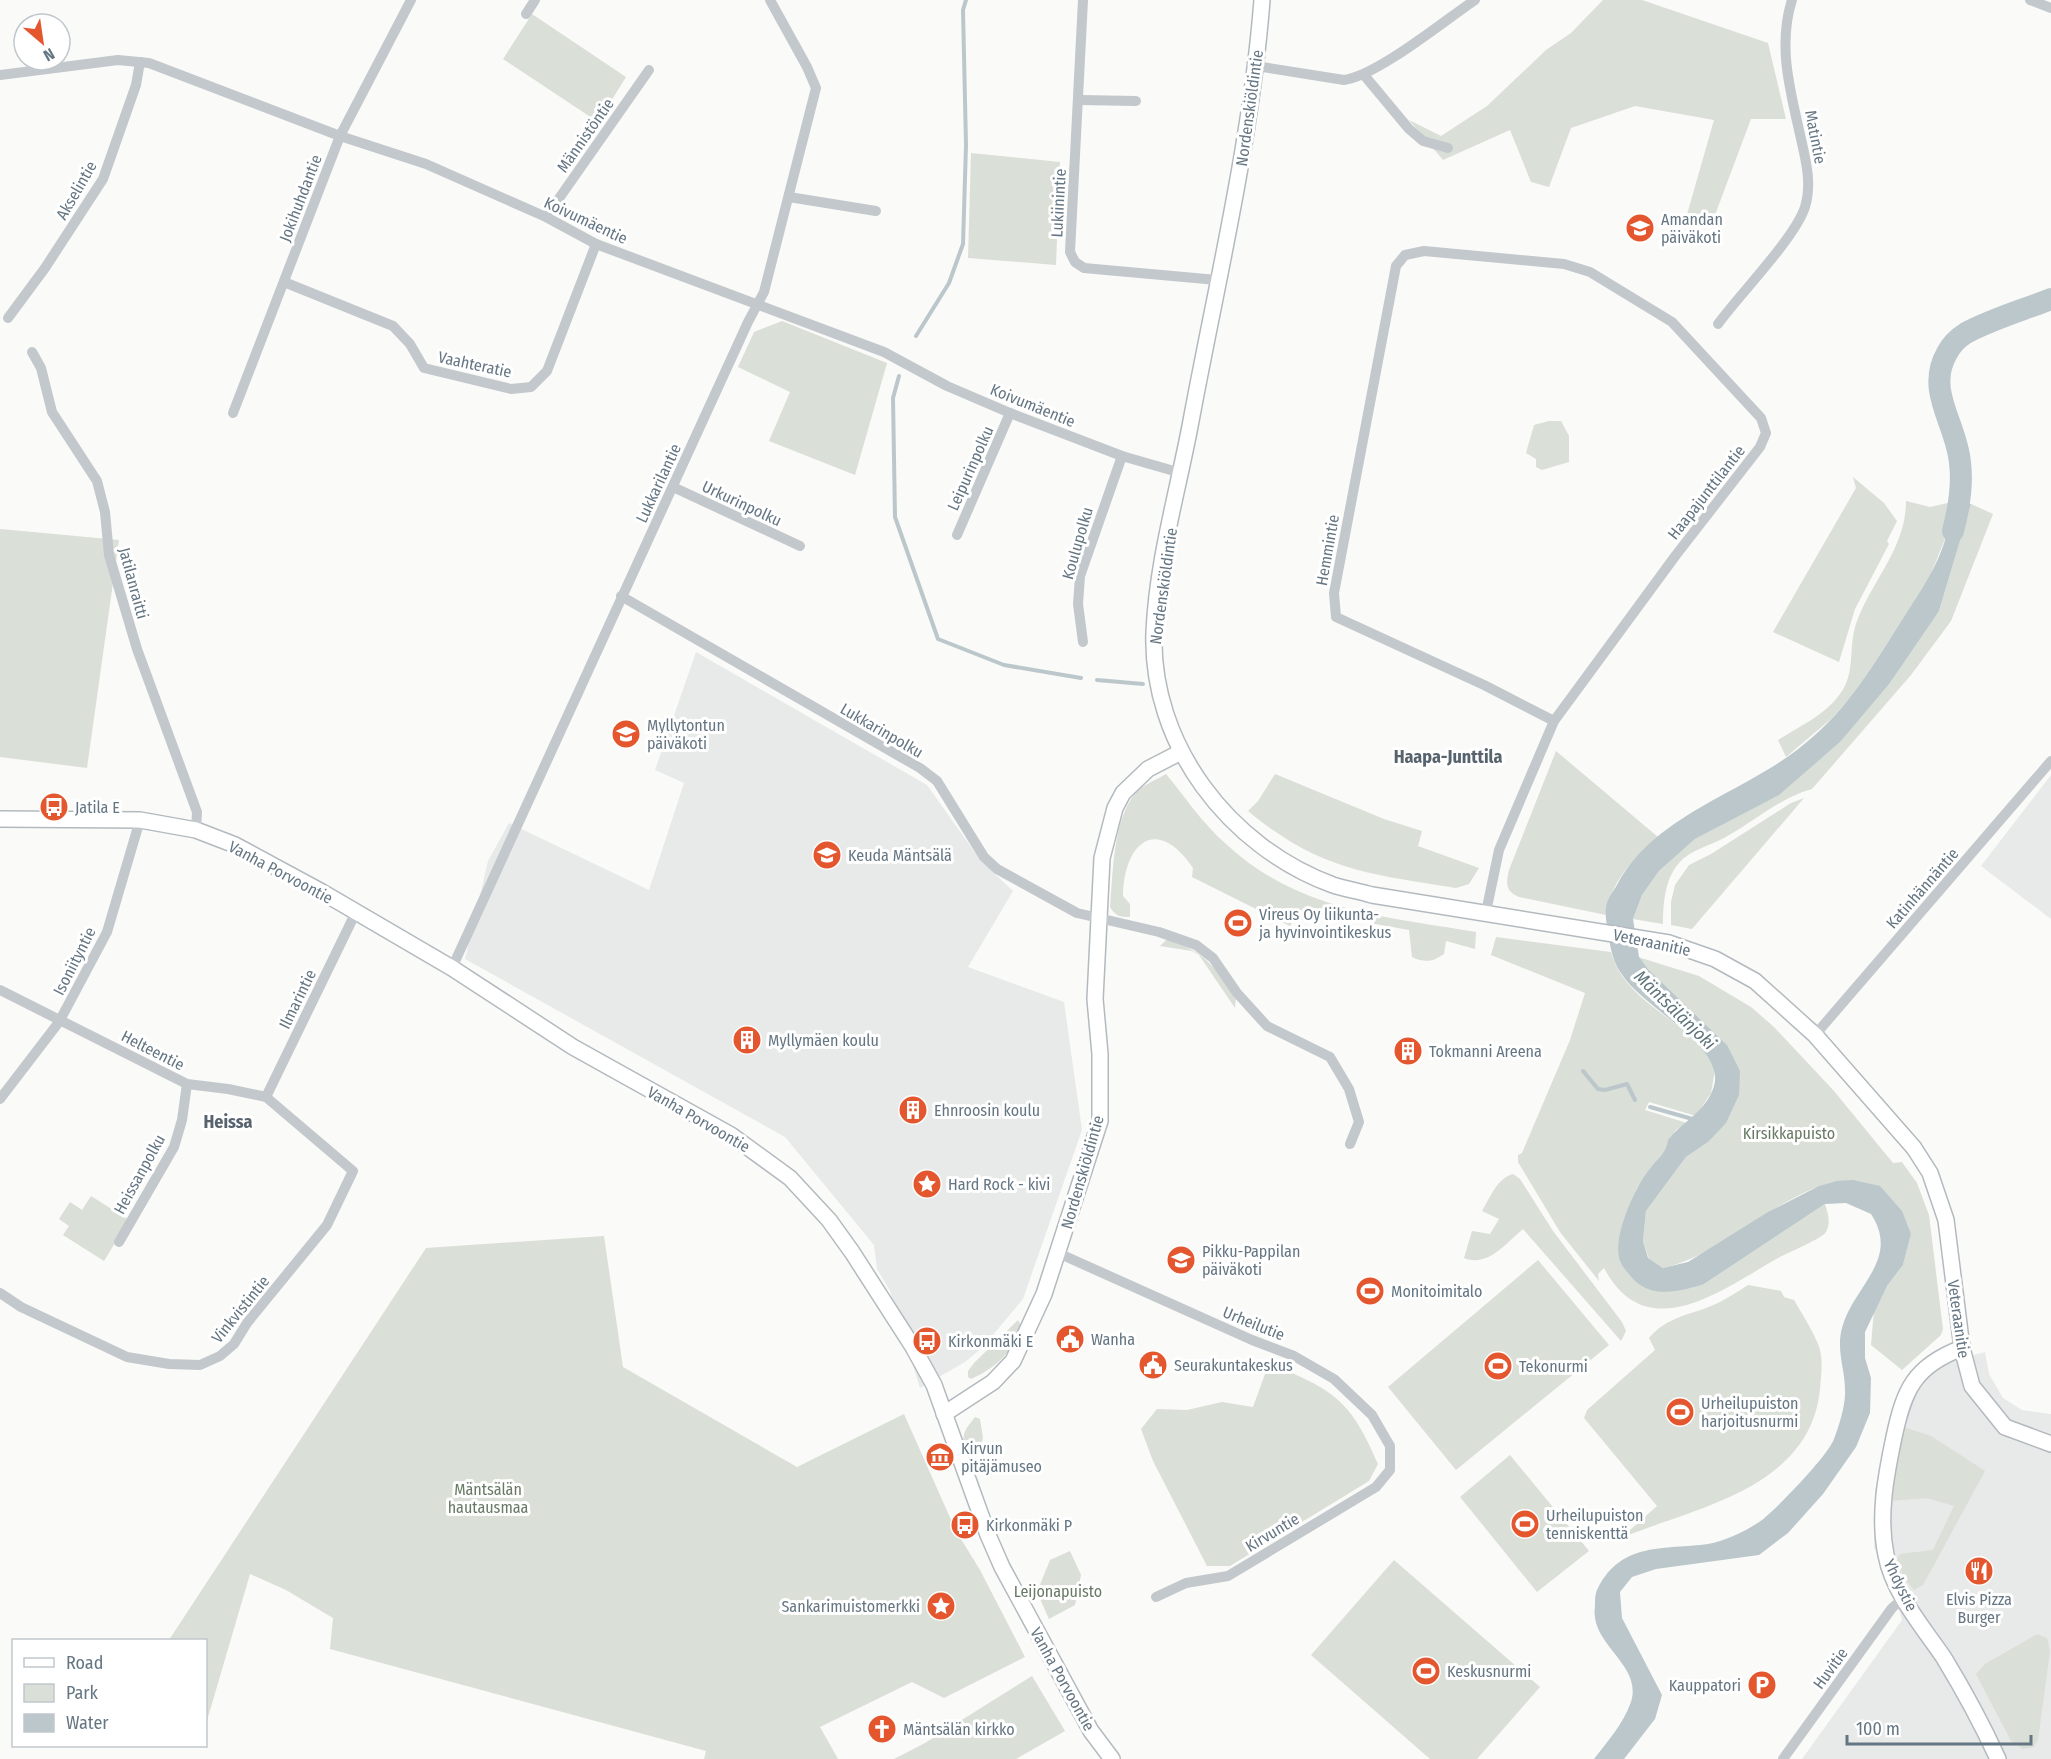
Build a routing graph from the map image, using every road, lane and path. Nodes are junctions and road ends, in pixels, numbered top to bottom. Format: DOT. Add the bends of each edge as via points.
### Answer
graph roads {
  1 [pos="411,0"];
  2 [pos="535,0"];
  3 [pos="770,0"];
  4 [pos="1083,0"];
  5 [pos="1262,0"];
  6 [pos="1475,0"];
  7 [pos="1792,0"];
  8 [pos="2030,0"];
  9 [pos="2051,8"];
  10 [pos="526,14"];
  11 [pos="140,62"];
  12 [pos="1256,66"];
  13 [pos="649,70"];
  14 [pos="0,75"];
  15 [pos="1364,75"];
  16 [pos="1079,99"];
  17 [pos="1136,101"];
  18 [pos="340,136"];
  19 [pos="1448,148"];
  20 [pos="789,197"];
  21 [pos="876,211"];
  22 [pos="546,217"];
  23 [pos="596,244"];
  24 [pos="1405,255"];
  25 [pos="1217,280"];
  26 [pos="284,282"];
  27 [pos="759,304"];
  28 [pos="8,318"];
  29 [pos="1718,324"];
  30 [pos="32,352"];
  31 [pos="233,413"];
  32 [pos="1010,413"];
  33 [pos="1122,456"];
  34 [pos="1181,472"];
  35 [pos="673,487"];
  36 [pos="957,535"];
  37 [pos="800,546"];
  38 [pos="621,596"];
  39 [pos="1083,642"];
  40 [pos="1554,721"];
  41 [pos="1181,752"];
  42 [pos="2051,760"];
  43 [pos="0,819"];
  44 [pos="140,820"];
  45 [pos="196,830"];
  46 [pos="1486,912"];
  47 [pos="355,914"];
  48 [pos="1098,918"];
  49 [pos="452,968"];
  50 [pos="0,990"];
  51 [pos="59,1022"];
  52 [pos="1815,1035"];
  53 [pos="186,1084"];
  54 [pos="266,1097"];
  55 [pos="0,1099"];
  56 [pos="1350,1144"];
  57 [pos="353,1171"];
  58 [pos="119,1242"];
  59 [pos="1058,1253"];
  60 [pos="0,1293"];
  61 [pos="1962,1348"];
  62 [pos="944,1414"];
  63 [pos="2035,1437"];
  64 [pos="2051,1437"];
  65 [pos="2051,1444"];
  66 [pos="1390,1470"];
  67 [pos="1156,1597"];
  68 [pos="1904,1598"];
  69 [pos="1112,1759"];
  70 [pos="1783,1759"];
  71 [pos="1998,1759"];
  1 -- 18 [label="street, Jokihuhdantie"];
  2 -- 10 [label="street"];
  3 -- 20 [label="street, Lukkarilantie" via="816,88"];
  4 -- 16 [label="street, Lukiinintie"];
  5 -- 12 [label="main road, Nordenskiöldintie"];
  6 -- 15 [label="street"];
  7 -- 29 [label="street, Matintie" via="1783,34 1784,55 1808,168 1807,198 1796,226"];
  8 -- 9 [label="street"];
  11 -- 14 [label="street, Koivumäentie" via="118,60"];
  11 -- 18 [label="street, Koivumäentie"];
  11 -- 28 [label="street, Akselintie" via="136,86 103,179"];
  12 -- 15 [label="street" via="1344,80"];
  12 -- 25 [label="main road, Nordenskiöldintie" via="1244,154"];
  13 -- 22 [label="street, Männistöntie"];
  15 -- 19 [label="street" via="1409,129 1423,141"];
  16 -- 17 [label="street"];
  16 -- 25 [label="street, Lukiinintie" via="1070,252 1075,262 1097,270"];
  18 -- 22 [label="street, Koivumäentie" via="426,164"];
  18 -- 26 [label="street, Jokihuhdantie"];
  20 -- 21 [label="street"];
  20 -- 27 [label="street, Lukkarilantie"];
  22 -- 23 [label="street, Koivumäentie"];
  23 -- 26 [label="street, Vaahteratie" via="547,371 531,387 511,389 424,368 393,326"];
  23 -- 27 [label="street, Koivumäentie"];
  24 -- 40 [label="street, Hemmintie" via="1396,266 1338,569 1336,617"];
  24 -- 40 [label="street, Haapajunttilantie" via="1424,251 1564,264 1590,272 1672,322 1764,425 1766,433 1760,447"];
  25 -- 34 [label="main road, Nordenskiöldintie"];
  26 -- 31 [label="street, Jokihuhdantie"];
  27 -- 32 [label="street, Koivumäentie" via="884,352 947,386"];
  27 -- 35 [label="street, Lukkarilantie"];
  30 -- 45 [label="street, Jatilanraitti" via="41,368 52,412 97,481 109,555 141,659 197,812"];
  32 -- 33 [label="street, Koivumäentie"];
  32 -- 36 [label="street, Leipurinpolku"];
  33 -- 34 [label="street, Koivumäentie"];
  33 -- 39 [label="street, Koulupolku" via="1080,576 1078,604"];
  34 -- 41 [label="main road, Nordenskiöldintie" via="1162,563 1154,641 1156,673 1168,722"];
  35 -- 37 [label="street, Urkurinpolku"];
  35 -- 38 [label="street, Lukkarilantie"];
  38 -- 48 [label="street, Lukkarinpolku" via="920,768 942,788 984,857 997,869 1058,904"];
  38 -- 49 [label="street, Lukkarilantie"];
  40 -- 46 [label="street, Haapajunttilantie" via="1499,850"];
  41 -- 46 [label="main road, Veteraanitie" via="1195,777 1230,820 1267,850 1332,885"];
  41 -- 48 [label="main road, Nordenskiöldintie" via="1136,778 1115,808 1102,858"];
  42 -- 52 [label="street, Katinhännäntie"];
  43 -- 44 [label="main road, Vanha Porvoontie"];
  44 -- 45 [label="main road, Vanha Porvoontie"];
  44 -- 51 [label="street, Isoniityntie" via="107,932"];
  45 -- 47 [label="main road, Vanha Porvoontie" via="234,845"];
  46 -- 52 [label="main road, Veteraanitie" via="1687,948 1755,981"];
  47 -- 49 [label="main road, Vanha Porvoontie"];
  47 -- 54 [label="street, Ilmarintie"];
  48 -- 56 [label="street, Lukkarinpolku" via="1159,932 1205,950 1267,1026 1330,1057 1349,1089 1359,1122"];
  48 -- 59 [label="main road, Nordenskiöldintie" via="1095,999 1100,1121"];
  49 -- 62 [label="main road, Vanha Porvoontie" via="573,1047 731,1135 790,1178 852,1252 913,1347 934,1385"];
  50 -- 51 [label="street, Helteentie"];
  51 -- 53 [label="street, Helteentie"];
  51 -- 55 [label="street, Isoniityntie"];
  52 -- 61 [label="main road, Veteraanitie" via="1899,1129 1930,1173 1946,1220"];
  53 -- 54 [label="street, Helteentie"];
  53 -- 58 [label="street, Heissanpolku" via="174,1147"];
  54 -- 57 [label="street, Helteentie"];
  57 -- 60 [label="street, Vinkvistintie" via="327,1225 234,1344 200,1365 127,1357 21,1307"];
  59 -- 62 [label="main road, Nordenskiöldintie" via="1013,1360 993,1382"];
  59 -- 66 [label="street, Urheilutie" via="1310,1363 1356,1397 1381,1428 1390,1446"];
  61 -- 63 [label="main road, Veteraanitie" via="1972,1386 1996,1417 2006,1427"];
  61 -- 68 [label="main road, Yhdystie" via="1933,1362 1915,1377 1901,1407 1886,1476 1883,1532 1886,1556"];
  62 -- 69 [label="main road, Vanha Porvoontie" via="1002,1567 1091,1731"];
  63 -- 64 [label="main road, Veteraanitie"];
  63 -- 65 [label="main road, Veteraanitie"];
  66 -- 67 [label="street, Kirvuntie" via="1376,1487 1228,1576 1186,1584"];
  68 -- 70 [label="street, Huvitie" via="1892,1608"];
  68 -- 71 [label="main road, Yhdystie" via="1963,1689"];
}
